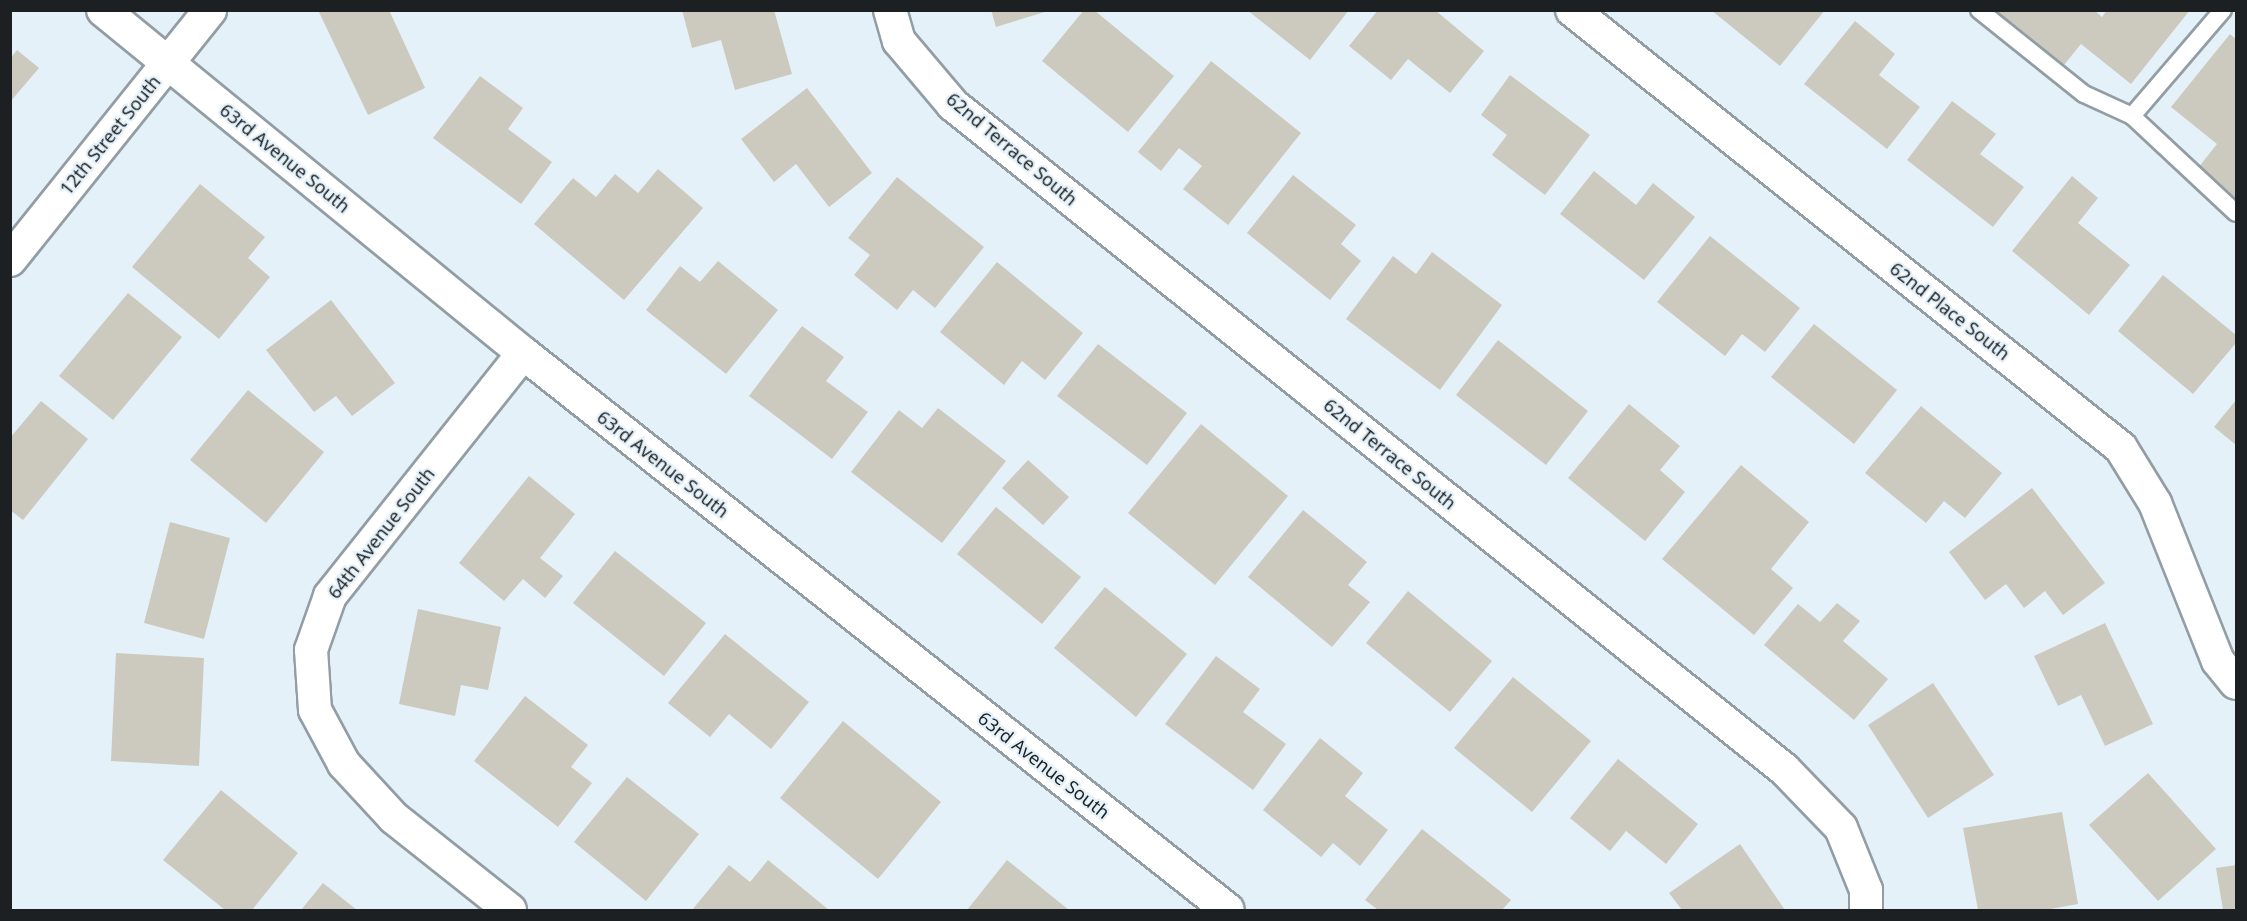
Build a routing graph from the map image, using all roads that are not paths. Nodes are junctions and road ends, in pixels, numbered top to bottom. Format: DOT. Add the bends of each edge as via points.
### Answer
graph roads {
  1 [pos="103,10"];
  2 [pos="210,10"];
  3 [pos="890,10"];
  4 [pos="1572,10"];
  5 [pos="1979,10"];
  6 [pos="2223,10"];
  7 [pos="168,62"];
  8 [pos="2132,116"];
  9 [pos="2236,213"];
  10 [pos="10,260"];
  11 [pos="523,353"];
  12 [pos="2236,683"];
  13 [pos="510,910"];
  14 [pos="1228,910"];
  15 [pos="1866,910"];
  1 -- 7 [label="street, 63rd Avenue South"];
  2 -- 7 [label="street, 12th Street South"];
  3 -- 15 [label="street, 62nd Terrace South" via="899,41 953,105 1784,769 1841,828 1866,890"];
  4 -- 12 [label="street, 62nd Place South" via="2121,448 2155,503 2218,661"];
  5 -- 8 [label="lane" via="2084,94"];
  6 -- 8 [label="lane"];
  7 -- 10 [label="street, 12th Street South"];
  7 -- 11 [label="street, 63rd Avenue South"];
  8 -- 9 [label="lane"];
  11 -- 13 [label="street, 64th Avenue South" via="330,596 311,650 315,710 344,764 394,818"];
  11 -- 14 [label="street, 63rd Avenue South"];
}
